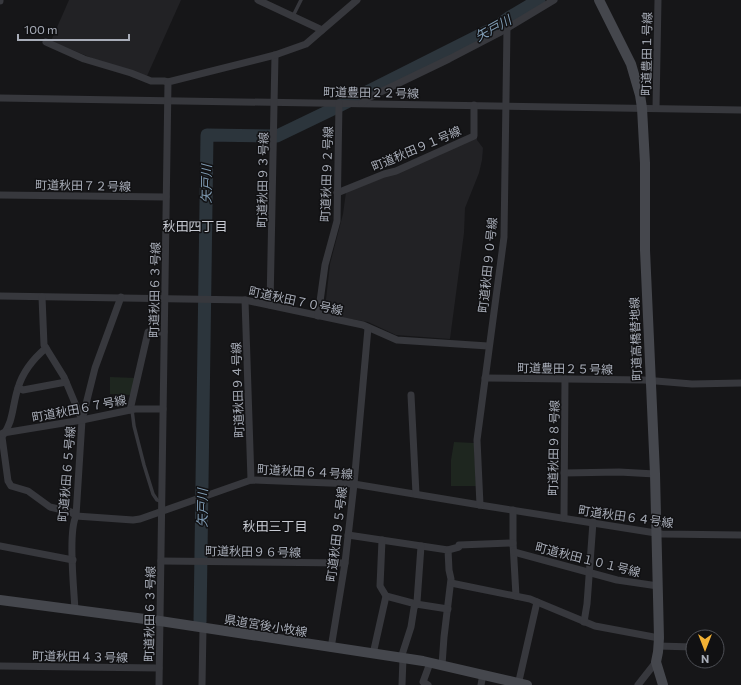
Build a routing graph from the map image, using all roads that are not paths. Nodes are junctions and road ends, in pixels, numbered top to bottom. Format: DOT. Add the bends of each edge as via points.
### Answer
graph roads {
  1 [pos="258,0"];
  2 [pos="301,0"];
  3 [pos="357,0"];
  4 [pos="554,0"];
  5 [pos="599,0"];
  6 [pos="658,0"];
  7 [pos="273,3"];
  8 [pos="293,16"];
  9 [pos="507,27"];
  10 [pos="322,30"];
  11 [pos="46,42"];
  12 [pos="275,55"];
  13 [pos="168,82"];
  14 [pos="0,98"];
  15 [pos="168,101"];
  16 [pos="274,102"];
  17 [pos="339,103"];
  18 [pos="362,103"];
  19 [pos="474,105"];
  20 [pos="506,106"];
  21 [pos="642,108"];
  22 [pos="656,108"];
  23 [pos="741,110"];
  24 [pos="338,193"];
  25 [pos="0,195"];
  26 [pos="0,199"];
  27 [pos="166,200"];
  28 [pos="0,296"];
  29 [pos="42,297"];
  30 [pos="121,298"];
  31 [pos="164,298"];
  32 [pos="245,300"];
  33 [pos="270,305"];
  34 [pos="318,316"];
  35 [pos="368,328"];
  36 [pos="164,332"];
  37 [pos="488,346"];
  38 [pos="46,348"];
  39 [pos="485,378"];
  40 [pos="565,379"];
  41 [pos="650,381"];
  42 [pos="66,382"];
  43 [pos="741,383"];
  44 [pos="18,388"];
  45 [pos="412,395"];
  46 [pos="163,409"];
  47 [pos="131,410"];
  48 [pos="82,420"];
  49 [pos="3,433"];
  50 [pos="564,474"];
  51 [pos="655,474"];
  52 [pos="251,480"];
  53 [pos="354,484"];
  54 [pos="416,494"];
  55 [pos="162,502"];
  56 [pos="480,505"];
  57 [pos="513,510"];
  58 [pos="161,511"];
  59 [pos="76,516"];
  60 [pos="564,518"];
  61 [pos="593,522"];
  62 [pos="657,533"];
  63 [pos="348,535"];
  64 [pos="741,535"];
  65 [pos="382,540"];
  66 [pos="513,544"];
  67 [pos="0,546"];
  68 [pos="421,546"];
  69 [pos="448,550"];
  70 [pos="514,552"];
  71 [pos="72,560"];
  72 [pos="161,561"];
  73 [pos="345,563"];
  74 [pos="589,572"];
  75 [pos="451,583"];
  76 [pos="658,586"];
  77 [pos="386,596"];
  78 [pos="516,596"];
  79 [pos="0,600"];
  80 [pos="537,602"];
  81 [pos="416,604"];
  82 [pos="448,609"];
  83 [pos="75,610"];
  84 [pos="160,621"];
  85 [pos="584,622"];
  86 [pos="203,628"];
  87 [pos="658,642"];
  88 [pos="685,645"];
  89 [pos="331,648"];
  90 [pos="373,654"];
  91 [pos="402,658"];
  92 [pos="656,662"];
  93 [pos="430,663"];
  94 [pos="442,665"];
  95 [pos="0,666"];
  96 [pos="159,668"];
  97 [pos="483,674"];
  98 [pos="521,684"];
  99 [pos="159,685"];
  100 [pos="202,685"];
  101 [pos="402,685"];
  102 [pos="428,685"];
  103 [pos="481,685"];
  104 [pos="638,685"];
  105 [pos="663,685"];
  1 -- 7 [label="street"];
  2 -- 8 [label="lane"];
  3 -- 10 [label="street"];
  4 -- 9 [label="street"];
  5 -- 21 [label="street, 町道高橋替地線" via="631,64"];
  6 -- 22 [label="street, 町道豊田１号線"];
  7 -- 8 [label="street"];
  8 -- 10 [label="street"];
  9 -- 18 [label="street" via="449,60"];
  9 -- 20 [label="street, 町道秋田９０号線"];
  10 -- 12 [label="street" via="306,44"];
  11 -- 13 [label="street" via="84,60 151,81"];
  12 -- 13 [label="street"];
  12 -- 16 [label="street, 町道秋田９３号線"];
  13 -- 15 [label="street, 町道秋田６３号線"];
  14 -- 15 [label="street, 町道豊田２２号線"];
  15 -- 16 [label="street, 町道豊田２２号線"];
  15 -- 27 [label="street, 町道秋田６３号線"];
  16 -- 17 [label="street, 町道豊田２２号線"];
  16 -- 33 [label="street, 町道秋田９３号線"];
  17 -- 18 [label="street, 町道豊田２２号線"];
  17 -- 24 [label="street, 町道秋田９２号線"];
  18 -- 19 [label="street, 町道豊田２２号線"];
  19 -- 20 [label="street, 町道豊田２２号線"];
  19 -- 24 [label="street, 町道秋田９１号線" via="474,136 396,172 384,174"];
  20 -- 21 [label="street, 町道豊田２２号線"];
  20 -- 37 [label="street, 町道秋田９０号線" via="504,237"];
  21 -- 22 [label="street, 町道豊田２２号線"];
  21 -- 41 [label="street, 町道高橋替地線"];
  22 -- 23 [label="street, 町道豊田２２号線"];
  24 -- 34 [label="street, 町道秋田９２号線" via="337,221 325,265"];
  25 -- 27 [label="street, 町道秋田７２号線"];
  26 -- 27 [label="street"];
  27 -- 31 [label="street, 町道秋田６３号線"];
  28 -- 29 [label="street, 町道秋田７０号線"];
  29 -- 30 [label="street, 町道秋田７０号線"];
  29 -- 38 [label="street"];
  30 -- 31 [label="street, 町道秋田７０号線"];
  30 -- 48 [label="street" via="96,368"];
  31 -- 32 [label="street, 町道秋田７０号線"];
  31 -- 36 [label="street, 町道秋田６３号線"];
  32 -- 33 [label="street, 町道秋田７０号線"];
  32 -- 52 [label="street, 町道秋田９４号線"];
  33 -- 34 [label="street, 町道秋田７０号線"];
  34 -- 35 [label="street, 町道秋田７０号線"];
  35 -- 37 [label="street, 町道秋田７０号線" via="397,340"];
  35 -- 53 [label="street, 町道秋田９５号線"];
  36 -- 46 [label="street, 町道秋田６３号線"];
  36 -- 47 [label="street" via="148,332"];
  37 -- 39 [label="street, 町道秋田９０号線"];
  38 -- 42 [label="street, 町道秋田６５号線"];
  38 -- 44 [label="street, 町道秋田６４号線" via="25,370"];
  39 -- 40 [label="street, 町道豊田２５号線"];
  39 -- 56 [label="street, 町道秋田９０号線" via="477,440"];
  40 -- 41 [label="street, 町道豊田２５号線"];
  40 -- 50 [label="street, 町道秋田９８号線"];
  41 -- 43 [label="street, 町道豊田２５号線" via="692,384"];
  41 -- 51 [label="street, 町道高橋替地線"];
  42 -- 44 [label="street" via="23,390"];
  42 -- 48 [label="street, 町道秋田６５号線"];
  44 -- 49 [label="street, 町道秋田６４号線" via="9,428"];
  45 -- 54 [label="street"];
  46 -- 47 [label="street, 町道秋田６７号線"];
  46 -- 55 [label="street, 町道秋田６３号線"];
  47 -- 48 [label="street, 町道秋田６７号線"];
  47 -- 55 [label="lane" via="153,494"];
  48 -- 49 [label="street, 町道秋田６７号線"];
  48 -- 59 [label="street, 町道秋田６５号線"];
  49 -- 59 [label="street, 町道秋田６４号線" via="8,481 11,486 28,491 50,506"];
  50 -- 51 [label="street"];
  50 -- 60 [label="street, 町道秋田９８号線"];
  51 -- 62 [label="street, 町道高橋替地線"];
  52 -- 53 [label="street, 町道秋田６４号線"];
  52 -- 58 [label="street, 町道秋田６４号線"];
  53 -- 54 [label="street, 町道秋田６４号線"];
  53 -- 63 [label="street, 町道秋田９５号線"];
  54 -- 56 [label="street, 町道秋田６４号線"];
  55 -- 58 [label="street, 町道秋田６３号線"];
  56 -- 57 [label="street, 町道秋田６４号線"];
  57 -- 60 [label="street, 町道秋田６４号線"];
  57 -- 66 [label="street"];
  58 -- 59 [label="street, 町道秋田６４号線" via="133,520"];
  58 -- 72 [label="street, 町道秋田６３号線"];
  59 -- 71 [label="street, 町道秋田６５号線" via="73,522"];
  60 -- 61 [label="street, 町道秋田６４号線"];
  61 -- 62 [label="street, 町道秋田６４号線"];
  61 -- 74 [label="street"];
  62 -- 64 [label="street, 町道秋田６４号線"];
  62 -- 76 [label="street, 町道高橋替地線"];
  63 -- 65 [label="street"];
  63 -- 73 [label="street, 町道秋田９５号線"];
  65 -- 68 [label="street"];
  65 -- 77 [label="street" via="380,586"];
  66 -- 69 [label="street" via="459,545"];
  66 -- 70 [label="street"];
  67 -- 71 [label="street"];
  68 -- 69 [label="street"];
  68 -- 81 [label="street"];
  69 -- 75 [label="street"];
  70 -- 74 [label="street, 町道秋田１０１号線"];
  70 -- 78 [label="street"];
  71 -- 83 [label="street, 町道秋田６５号線"];
  72 -- 73 [label="street, 町道秋田９６号線"];
  72 -- 84 [label="street, 町道秋田６３号線"];
  73 -- 89 [label="street, 町道秋田９５号線"];
  74 -- 76 [label="street, 町道秋田１０１号線" via="617,580"];
  74 -- 85 [label="street"];
  75 -- 78 [label="street"];
  75 -- 82 [label="street"];
  76 -- 87 [label="street, 町道高橋替地線"];
  77 -- 81 [label="street"];
  77 -- 90 [label="street"];
  78 -- 80 [label="street"];
  79 -- 83 [label="street, 県道宮後小牧線"];
  80 -- 85 [label="street"];
  80 -- 98 [label="street"];
  81 -- 82 [label="street"];
  81 -- 91 [label="street"];
  82 -- 94 [label="street"];
  83 -- 84 [label="street, 県道宮後小牧線"];
  84 -- 86 [label="street, 県道宮後小牧線"];
  84 -- 96 [label="street, 町道秋田６３号線"];
  85 -- 87 [label="street"];
  86 -- 89 [label="street, 県道宮後小牧線"];
  86 -- 100 [label="street"];
  87 -- 88 [label="street"];
  87 -- 92 [label="street, 町道高橋替地線"];
  89 -- 90 [label="street, 県道宮後小牧線"];
  90 -- 91 [label="street, 県道宮後小牧線"];
  91 -- 93 [label="street, 県道宮後小牧線"];
  91 -- 101 [label="street"];
  92 -- 104 [label="street"];
  92 -- 105 [label="street, 町道高橋替地線"];
  93 -- 94 [label="street, 県道宮後小牧線"];
  93 -- 102 [label="street" via="424,682"];
  94 -- 97 [label="street, 県道宮後小牧線"];
  95 -- 96 [label="street, 町道秋田４３号線"];
  96 -- 99 [label="street, 町道秋田６３号線"];
  97 -- 98 [label="street, 県道宮後小牧線"];
  97 -- 103 [label="street"];
}
